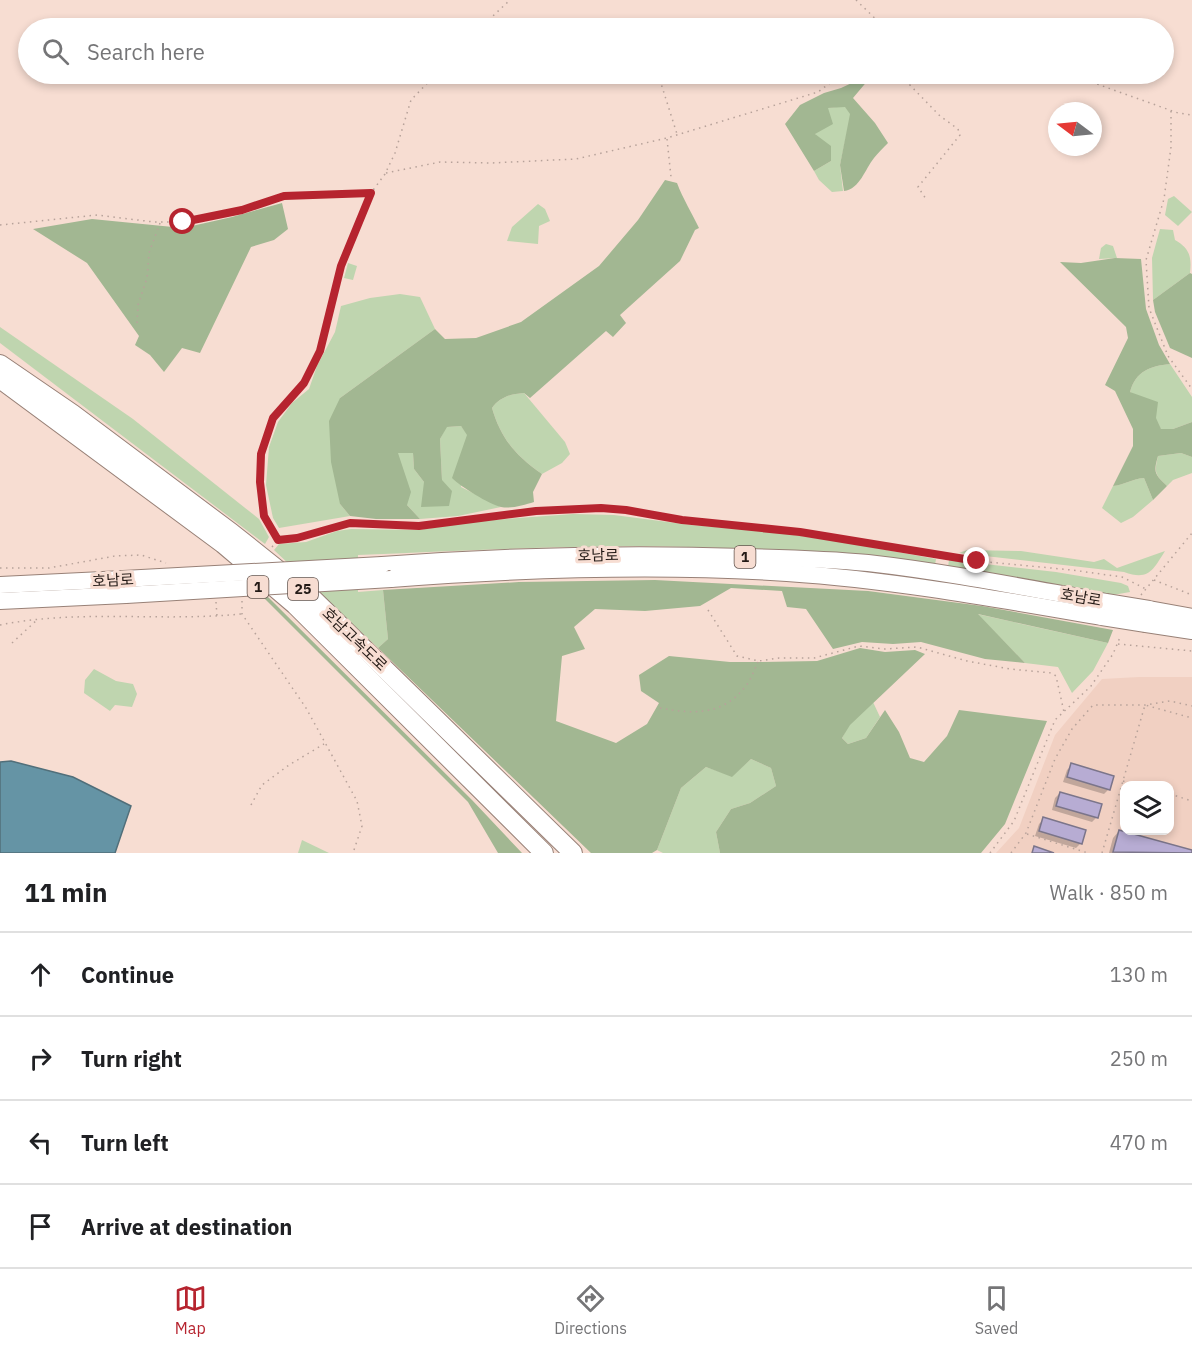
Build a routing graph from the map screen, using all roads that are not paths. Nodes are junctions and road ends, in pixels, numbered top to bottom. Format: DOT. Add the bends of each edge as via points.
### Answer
graph roads {
  1 [pos="0,364"];
  2 [pos="0,379"];
  3 [pos="0,585"];
  4 [pos="124,587"];
  5 [pos="0,601"];
  6 [pos="1145,610"];
  7 [pos="1192,617"];
  8 [pos="1192,631"];
  9 [pos="544,853"];
  10 [pos="573,853"];
  1 -- 10 [label="highway, 호남고속도로 / 25" via="82,421 306,592"];
  2 -- 9 [label="highway, 호남고속도로 / 25" via="223,544 295,605"];
  3 -- 4 [label="highway, 호남로 / 1"];
  4 -- 5 [label="highway, 호남로 / 1"];
  4 -- 6 [label="highway, 호남로 / 1, bridge" via="386,572 455,560 622,555 867,563 1104,610"];
  6 -- 7 [label="highway, 호남로 / 1"];
  6 -- 8 [label="highway, 호남로 / 1"];
}
